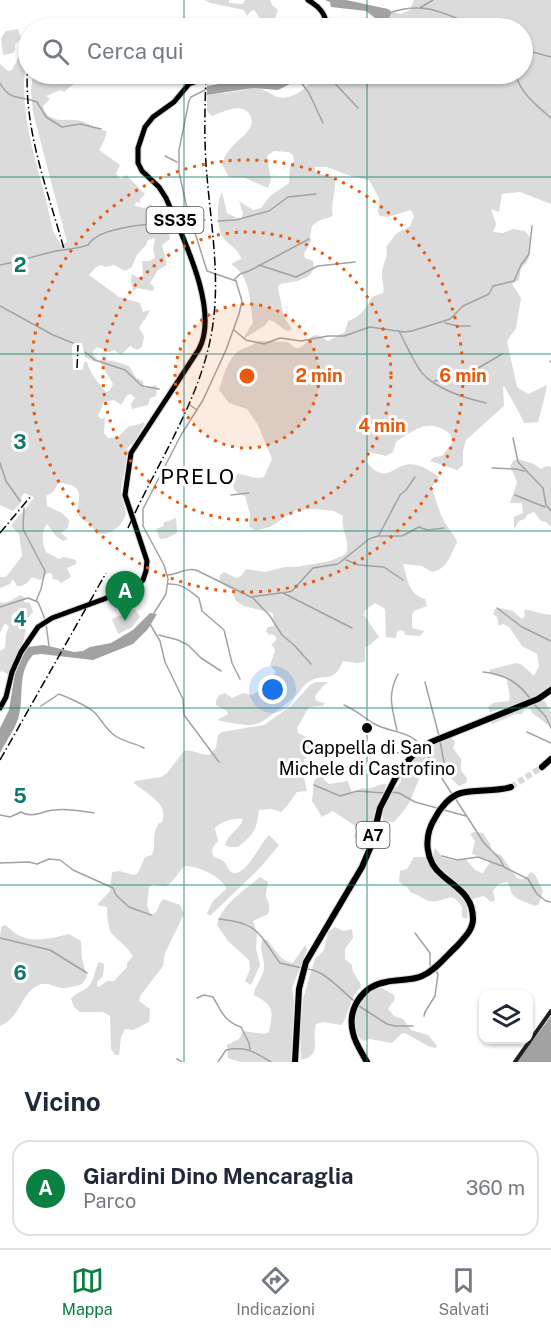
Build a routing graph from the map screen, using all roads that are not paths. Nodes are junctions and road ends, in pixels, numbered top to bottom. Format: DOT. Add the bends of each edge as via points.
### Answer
graph roads {
  1 [pos="308,0"];
  2 [pos="325,18"];
  3 [pos="189,84"];
  4 [pos="551,690"];
  5 [pos="0,708"];
  6 [pos="551,759"];
  7 [pos="542,766"];
  8 [pos="511,787"];
  9 [pos="551,1011"];
  10 [pos="295,1062"];
  11 [pos="367,1062"];
  12 [pos="515,1062"];
  1 -- 2 [label="main road" via="322,10"];
  3 -- 5 [label="main road, SS35" via="174,102 150,120 137,152 142,171 166,198 202,291 204,312 203,340 133,447 126,500 147,568 137,585 38,627 21,652"];
  4 -- 10 [label="highway, A7" via="538,699 431,742 398,773 380,808 362,867 306,962 299,989"];
  6 -- 7 [label="highway"];
  8 -- 11 [label="highway" via="460,793 449,800 433,821 428,833 429,856 441,875 467,896 472,926 429,972 417,978 379,984 361,996 353,1010 353,1033"];
  9 -- 12 [label="main road"];
}
